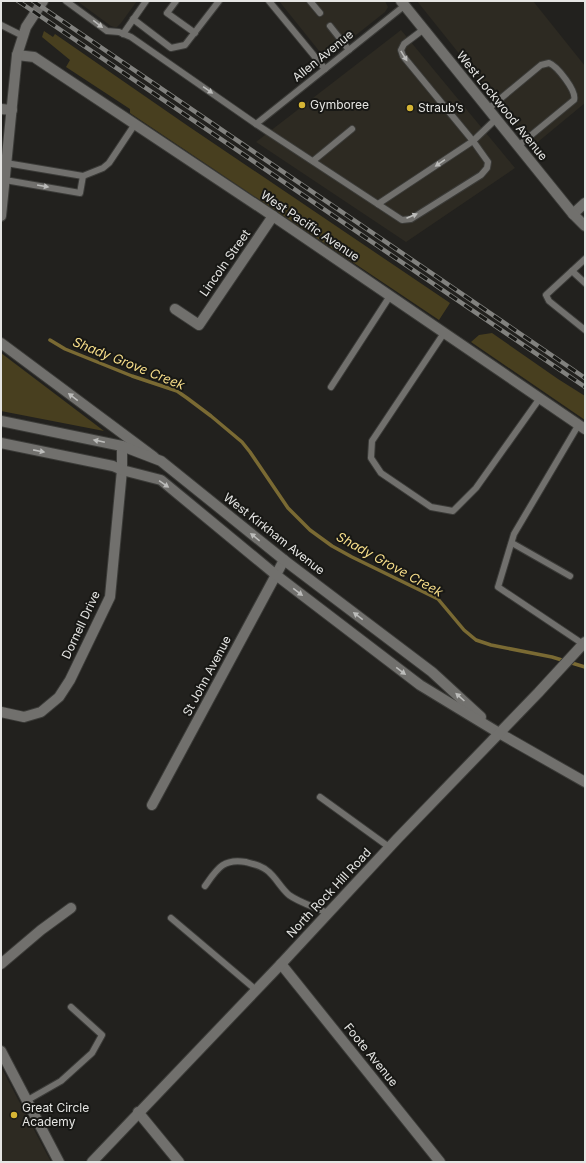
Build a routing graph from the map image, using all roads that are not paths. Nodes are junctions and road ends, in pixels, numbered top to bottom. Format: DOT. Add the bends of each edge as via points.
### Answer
graph roads {
  1 [pos="43,1"];
  2 [pos="66,1"];
  3 [pos="146,1"];
  4 [pos="176,1"];
  5 [pos="219,1"];
  6 [pos="269,1"];
  7 [pos="310,1"];
  8 [pos="403,3"];
  9 [pos="320,13"];
  10 [pos="133,20"];
  11 [pos="1,24"];
  12 [pos="330,26"];
  13 [pos="424,29"];
  14 [pos="195,33"];
  15 [pos="123,34"];
  16 [pos="23,36"];
  17 [pos="349,50"];
  18 [pos="17,55"];
  19 [pos="325,69"];
  20 [pos="1,109"];
  21 [pos="488,109"];
  22 [pos="12,110"];
  23 [pos="496,119"];
  24 [pos="135,124"];
  25 [pos="256,124"];
  26 [pos="352,129"];
  27 [pos="473,141"];
  28 [pos="518,146"];
  29 [pos="313,161"];
  30 [pos="6,163"];
  31 [pos="83,176"];
  32 [pos="5,180"];
  33 [pos="378,204"];
  34 [pos="585,204"];
  35 [pos="573,214"];
  36 [pos="1,216"];
  37 [pos="273,216"];
  38 [pos="585,226"];
  39 [pos="585,259"];
  40 [pos="572,271"];
  41 [pos="585,283"];
  42 [pos="390,296"];
  43 [pos="175,309"];
  44 [pos="585,330"];
  45 [pos="444,333"];
  46 [pos="1,343"];
  47 [pos="331,387"];
  48 [pos="540,398"];
  49 [pos="1,421"];
  50 [pos="582,427"];
  51 [pos="1,443"];
  52 [pos="122,446"];
  53 [pos="161,461"];
  54 [pos="122,470"];
  55 [pos="512,543"];
  56 [pos="284,560"];
  57 [pos="276,575"];
  58 [pos="570,576"];
  59 [pos="582,645"];
  60 [pos="1,712"];
  61 [pos="499,733"];
  62 [pos="585,782"];
  63 [pos="320,797"];
  64 [pos="152,805"];
  65 [pos="390,847"];
  66 [pos="205,886"];
  67 [pos="71,908"];
  68 [pos="328,913"];
  69 [pos="171,918"];
  70 [pos="1,964"];
  71 [pos="281,964"];
  72 [pos="256,990"];
  73 [pos="71,1006"];
  74 [pos="1,1051"];
  75 [pos="26,1101"];
  76 [pos="138,1112"];
  77 [pos="59,1162"];
  78 [pos="92,1162"];
  79 [pos="179,1162"];
  80 [pos="440,1162"];
  1 -- 16 [label="street"];
  2 -- 15 [label="lane, one-way" via="107,31"];
  3 -- 10 [label="lane"];
  4 -- 14 [label="lane" via="167,13"];
  5 -- 14 [label="lane"];
  6 -- 19 [label="lane"];
  7 -- 9 [label="lane"];
  8 -- 13 [label="street, West Lockwood Avenue"];
  8 -- 17 [label="lane, Allen Avenue"];
  10 -- 14 [label="lane" via="171,48 185,45"];
  10 -- 15 [label="lane"];
  11 -- 16 [label="lane"];
  12 -- 17 [label="lane"];
  13 -- 21 [label="street, West Lockwood Avenue"];
  13 -- 27 [label="lane, one-way" via="404,44 401,50 403,56"];
  15 -- 25 [label="lane, one-way"];
  16 -- 18 [label="street"];
  17 -- 19 [label="lane, Allen Avenue"];
  18 -- 22 [label="street"];
  18 -- 24 [label="street, West Pacific Avenue" via="34,57"];
  19 -- 25 [label="lane, Allen Avenue"];
  20 -- 22 [label="street"];
  21 -- 23 [label="street, West Lockwood Avenue"];
  21 -- 28 [label="lane" via="541,65 548,63 555,67 574,93 574,100"];
  22 -- 30 [label="street"];
  23 -- 27 [label="lane"];
  23 -- 28 [label="street, West Lockwood Avenue"];
  24 -- 31 [label="lane" via="109,163"];
  24 -- 37 [label="street, West Pacific Avenue"];
  25 -- 29 [label="lane"];
  26 -- 29 [label="lane"];
  27 -- 33 [label="lane, one-way"];
  33 -- 27 [label="lane, one-way" via="402,220 410,218 481,175 488,162"];
  28 -- 35 [label="street, West Lockwood Avenue"];
  29 -- 33 [label="lane"];
  30 -- 31 [label="lane"];
  30 -- 32 [label="street"];
  32 -- 31 [label="lane, one-way" via="80,193"];
  32 -- 36 [label="street"];
  34 -- 35 [label="street"];
  35 -- 38 [label="street, West Lockwood Avenue"];
  37 -- 42 [label="street, West Pacific Avenue"];
  37 -- 43 [label="street, Lincoln Street" via="199,325"];
  39 -- 40 [label="lane"];
  40 -- 41 [label="lane"];
  40 -- 44 [label="lane" via="546,295 549,301"];
  42 -- 45 [label="street, West Pacific Avenue"];
  42 -- 47 [label="lane"];
  45 -- 48 [label="street, West Pacific Avenue"];
  45 -- 48 [label="lane" via="372,441 371,458 381,473 425,503 431,507 453,511 476,488"];
  53 -- 46 [label="street, one-way"];
  48 -- 50 [label="street, West Pacific Avenue"];
  52 -- 49 [label="street, West Kirkham Avenue, one-way"];
  50 -- 55 [label="lane" via="514,534"];
  51 -- 54 [label="street, West Kirkham Avenue, one-way"];
  52 -- 53 [label="street, West Kirkham Avenue"];
  52 -- 54 [label="street, Dornell Drive"];
  56 -- 53 [label="street, West Kirkham Avenue, one-way"];
  54 -- 57 [label="street, West Kirkham Avenue, one-way" via="161,480"];
  54 -- 60 [label="street, Dornell Drive" via="110,597 70,680 59,697 41,712 24,717"];
  55 -- 58 [label="lane"];
  55 -- 59 [label="lane" via="498,587"];
  56 -- 57 [label="street, St John Avenue"];
  61 -- 56 [label="street, West Kirkham Avenue, one-way" via="432,672"];
  57 -- 61 [label="street, West Kirkham Avenue, one-way" via="420,685"];
  57 -- 64 [label="street, St John Avenue"];
  59 -- 61 [label="street, North Rock Hill Road"];
  61 -- 62 [label="street, West Kirkham Avenue"];
  61 -- 65 [label="street, North Rock Hill Road"];
  63 -- 65 [label="lane"];
  65 -- 68 [label="street, North Rock Hill Road"];
  66 -- 68 [label="lane" via="215,872 227,863 235,860 252,863 269,872 289,895"];
  67 -- 70 [label="street"];
  68 -- 71 [label="street, North Rock Hill Road"];
  69 -- 72 [label="lane"];
  71 -- 72 [label="street, North Rock Hill Road"];
  71 -- 80 [label="street, Foote Avenue"];
  72 -- 76 [label="street, North Rock Hill Road"];
  73 -- 75 [label="lane" via="102,1036 92,1053 61,1080"];
  74 -- 75 [label="street"];
  75 -- 77 [label="street"];
  76 -- 78 [label="street, North Rock Hill Road"];
  76 -- 79 [label="street"];
}
